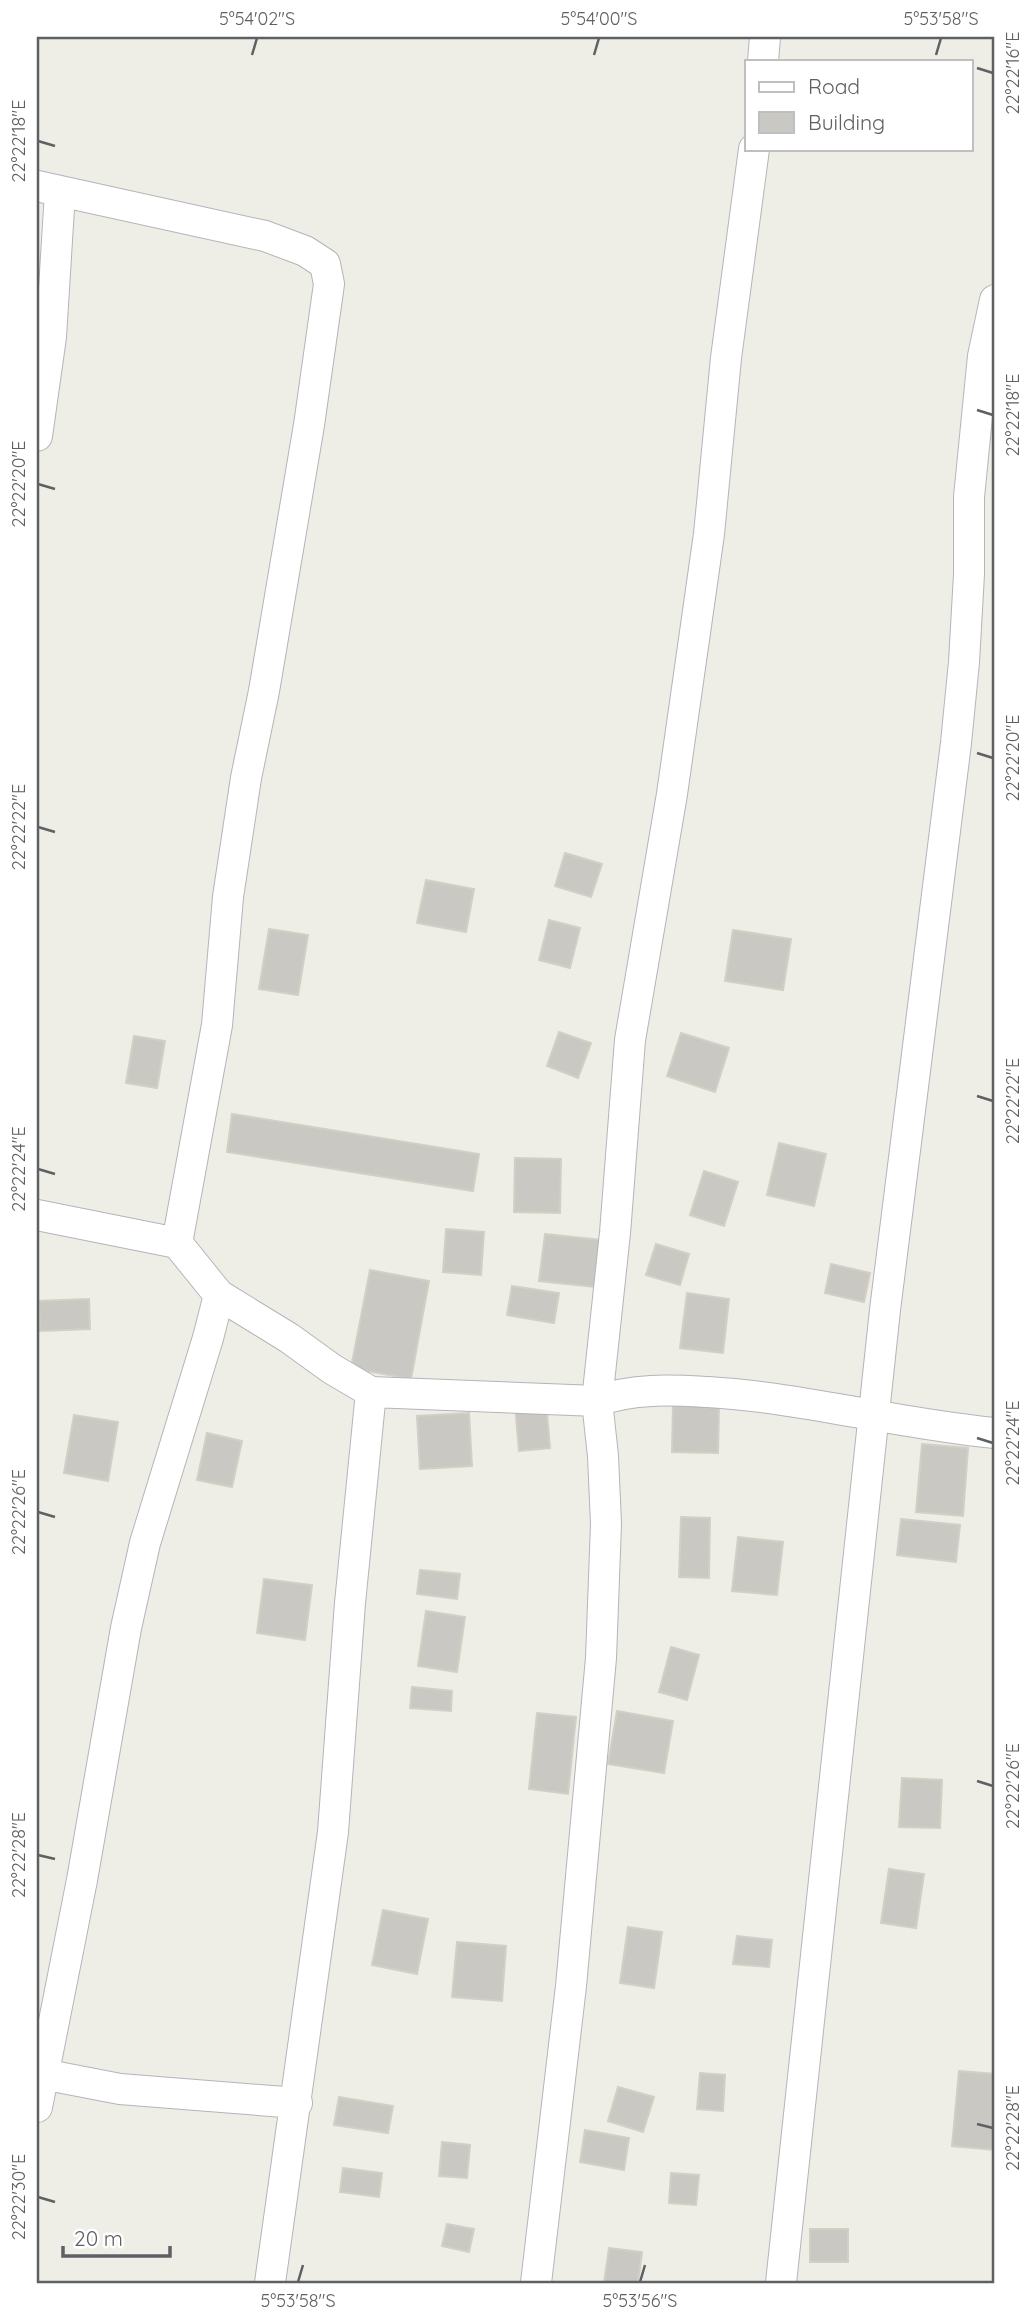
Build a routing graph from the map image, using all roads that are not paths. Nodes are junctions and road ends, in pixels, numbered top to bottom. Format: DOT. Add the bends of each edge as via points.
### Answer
graph roads {
  1 [pos="765,37"];
  2 [pos="763,60"];
  3 [pos="754,150"];
  4 [pos="48,189"];
  5 [pos="995,300"];
  6 [pos="37,436"];
  7 [pos="37,1215"];
  8 [pos="177,1243"];
  9 [pos="219,1295"];
  10 [pos="371,1392"];
  11 [pos="597,1401"];
  12 [pos="874,1414"];
  13 [pos="995,1433"];
  14 [pos="39,2074"];
  15 [pos="297,2103"];
  16 [pos="37,2107"];
  17 [pos="270,2283"];
  18 [pos="536,2283"];
  19 [pos="781,2283"];
  1 -- 2 [label="street"];
  3 -- 11 [label="street" via="703,575 631,1040"];
  4 -- 6 [label="street" via="51,337"];
  4 -- 8 [label="street" via="265,236 325,264 329,284 228,897 217,1026"];
  5 -- 12 [label="street" via="983,356 969,497 969,574 956,743"];
  7 -- 8 [label="street"];
  8 -- 9 [label="street"];
  9 -- 10 [label="street"];
  9 -- 14 [label="street" via="145,1543 61,1992"];
  10 -- 11 [label="street"];
  10 -- 15 [label="street" via="333,1832"];
  11 -- 12 [label="street" via="622,1392 666,1390 736,1394"];
  11 -- 18 [label="street" via="606,1524 601,1658 570,2000"];
  12 -- 13 [label="street"];
  12 -- 19 [label="street"];
  14 -- 15 [label="street" via="120,2089"];
  14 -- 16 [label="street"];
  15 -- 17 [label="street"];
}
